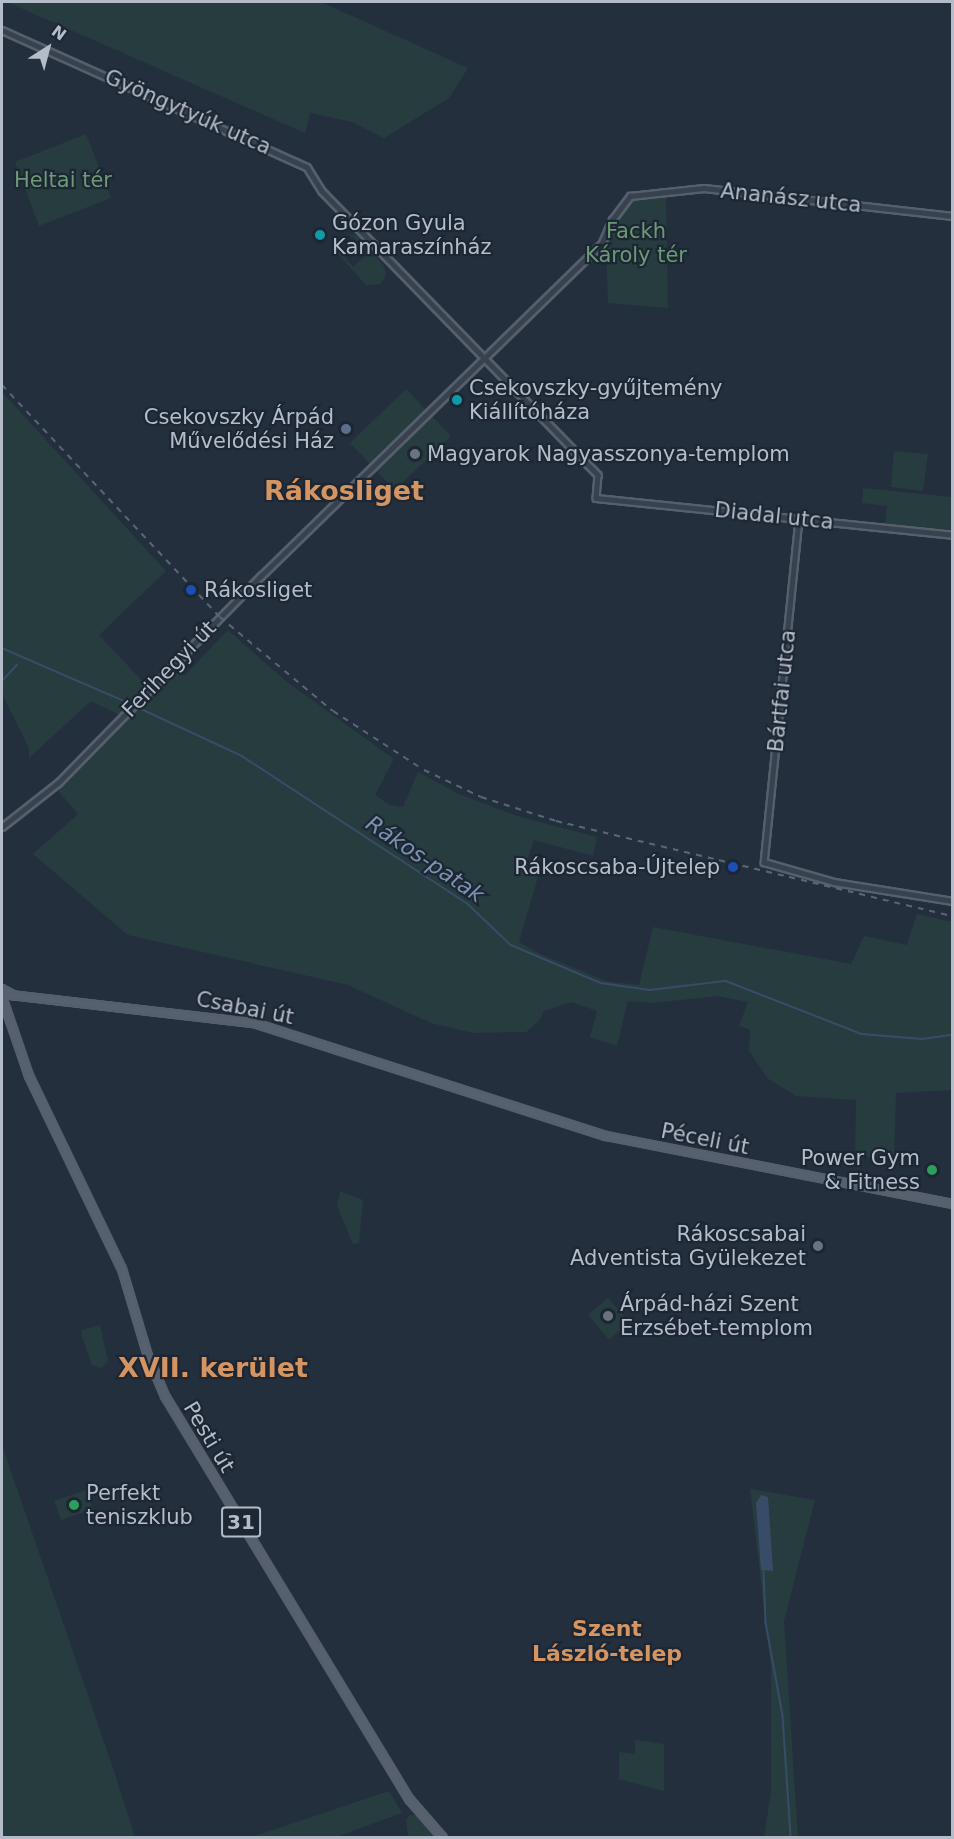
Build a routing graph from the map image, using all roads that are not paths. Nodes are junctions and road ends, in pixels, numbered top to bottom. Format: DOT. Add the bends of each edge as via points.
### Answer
graph roads {
  1 [pos="2,30"];
  2 [pos="630,196"];
  3 [pos="952,216"];
  4 [pos="484,358"];
  5 [pos="799,519"];
  6 [pos="952,535"];
  7 [pos="2,827"];
  8 [pos="952,901"];
  9 [pos="2,989"];
  10 [pos="19,997"];
  11 [pos="3,998"];
  12 [pos="456,1087"];
  13 [pos="952,1204"];
  14 [pos="443,1838"];
  1 -- 4 [label="street, Gyöngytyúk utca" via="307,167 322,191"];
  2 -- 3 [label="street, Ananász utca" via="704,188"];
  2 -- 4 [label="street, Ferihegyi út" via="612,220 602,243"];
  4 -- 5 [label="street, Diadal utca" via="598,476 596,498"];
  4 -- 7 [label="street, Ferihegyi út" via="47,793"];
  5 -- 6 [label="street, Diadal utca"];
  5 -- 8 [label="street, Bártfai utca" via="764,862 834,882"];
  9 -- 10 [label="main road, Csabai út"];
  10 -- 11 [label="main road, Csabai út"];
  10 -- 12 [label="main road, Csabai út" via="254,1023"];
  11 -- 14 [label="main road, Pesti út / 31" via="29,1076 122,1269 148,1356 165,1396 411,1800"];
  12 -- 13 [label="main road, Péceli út" via="606,1136"];
}
